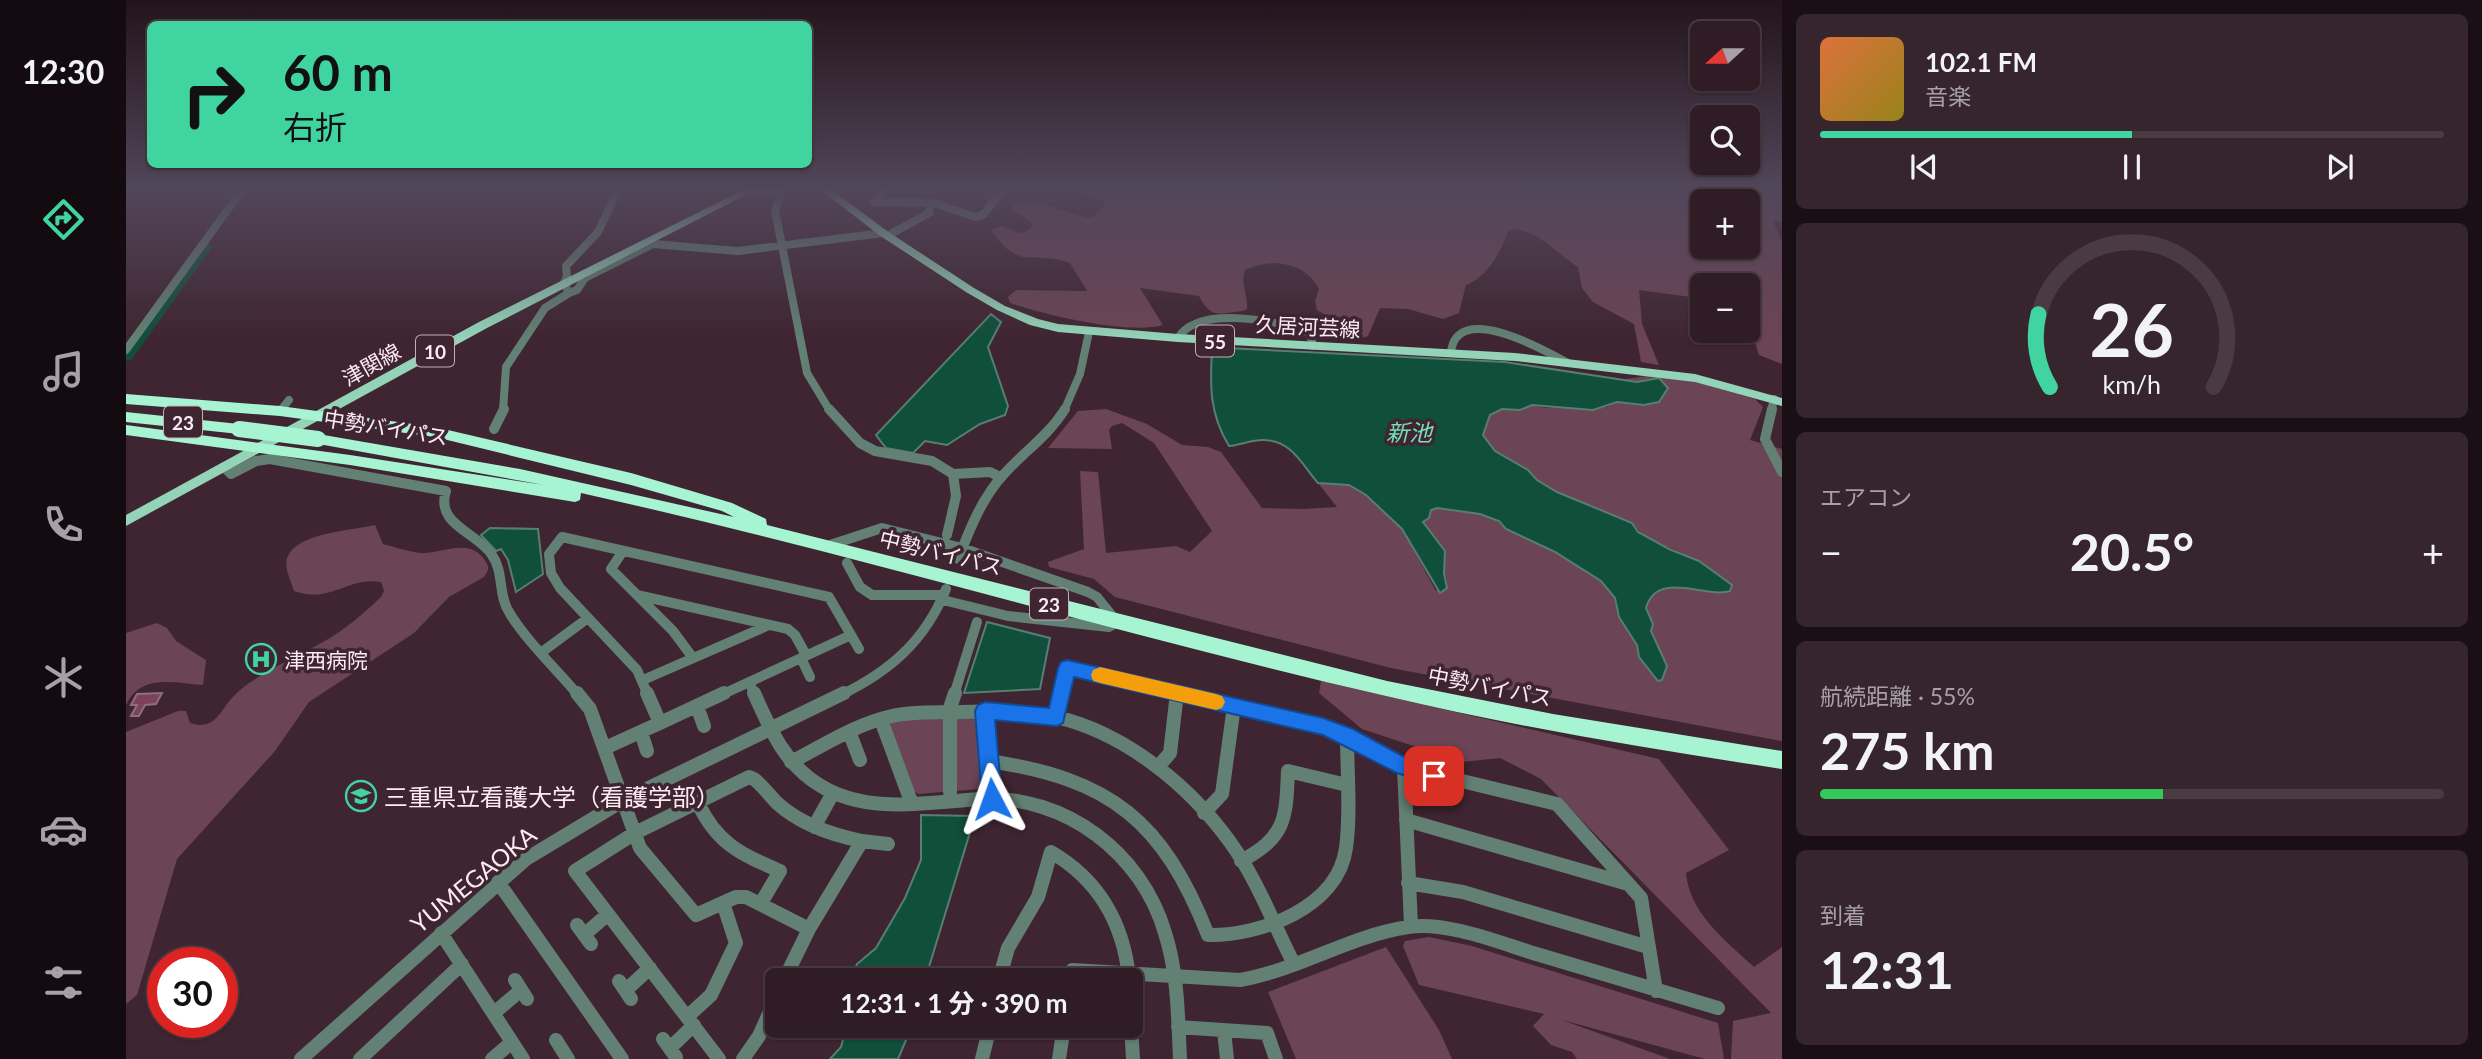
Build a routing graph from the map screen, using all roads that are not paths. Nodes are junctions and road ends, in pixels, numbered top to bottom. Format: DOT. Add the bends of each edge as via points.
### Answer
graph roads {
  1 [pos="206,239"];
  2 [pos="592,239"];
  3 [pos="648,239"];
  4 [pos="655,239"];
  5 [pos="781,239"];
  6 [pos="834,239"];
  7 [pos="893,239"];
  8 [pos="782,245"];
  9 [pos="567,284"];
  10 [pos="1089,332"];
  11 [pos="1178,338"];
  12 [pos="1313,346"];
  13 [pos="126,350"];
  14 [pos="1451,352"];
  15 [pos="1568,363"];
  16 [pos="126,399"];
  17 [pos="1778,401"];
  18 [pos="313,415"];
  19 [pos="126,418"];
  20 [pos="239,429"];
  21 [pos="494,429"];
  22 [pos="126,430"];
  23 [pos="255,446"];
  24 [pos="224,467"];
  25 [pos="1782,472"];
  26 [pos="953,474"];
  27 [pos="1000,477"];
  28 [pos="126,513"];
  29 [pos="126,521"];
  30 [pos="950,523"];
  31 [pos="971,527"];
  32 [pos="947,535"];
  33 [pos="794,538"];
  34 [pos="827,546"];
  35 [pos="623,551"];
  36 [pos="960,554"];
  37 [pos="847,562"];
  38 [pos="637,595"];
  39 [pos="944,595"];
  40 [pos="589,618"];
  41 [pos="977,622"];
  42 [pos="1117,622"];
  43 [pos="770,624"];
  44 [pos="851,635"];
  45 [pos="859,649"];
  46 [pos="541,652"];
  47 [pos="804,657"];
  48 [pos="693,658"];
  49 [pos="810,677"];
  50 [pos="643,680"];
  51 [pos="749,682"];
  52 [pos="1177,693"];
  53 [pos="697,706"];
  54 [pos="1234,706"];
  55 [pos="985,711"];
  56 [pos="950,712"];
  57 [pos="1057,717"];
  58 [pos="881,720"];
  59 [pos="660,723"];
  60 [pos="705,726"];
  61 [pos="772,729"];
  62 [pos="641,732"];
  63 [pos="850,733"];
  64 [pos="1347,735"];
  65 [pos="605,748"];
  66 [pos="648,751"];
  67 [pos="860,760"];
  68 [pos="1782,760"];
  69 [pos="989,761"];
  70 [pos="791,762"];
  71 [pos="1404,766"];
  72 [pos="1158,767"];
  73 [pos="1347,785"];
  74 [pos="950,792"];
  75 [pos="833,793"];
  76 [pos="992,799"];
  77 [pos="624,800"];
  78 [pos="698,803"];
  79 [pos="912,804"];
  80 [pos="1204,813"];
  81 [pos="1406,820"];
  82 [pos="814,827"];
  83 [pos="635,834"];
  84 [pos="862,841"];
  85 [pos="888,844"];
  86 [pos="1241,860"];
  87 [pos="498,882"];
  88 [pos="1408,883"];
  89 [pos="1629,884"];
  90 [pos="723,903"];
  91 [pos="761,903"];
  92 [pos="608,914"];
  93 [pos="1273,923"];
  94 [pos="1411,926"];
  95 [pos="809,929"];
  96 [pos="441,933"];
  97 [pos="584,934"];
  98 [pos="1648,947"];
  99 [pos="462,964"];
  100 [pos="1294,964"];
  101 [pos="650,968"];
  102 [pos="790,968"];
  103 [pos="1002,968"];
  104 [pos="1129,968"];
  105 [pos="1143,977"];
  106 [pos="1174,977"];
  107 [pos="521,989"];
  108 [pos="625,990"];
  109 [pos="1656,990"];
  110 [pos="1718,1008"];
  111 [pos="494,1013"];
  112 [pos="691,1021"];
  113 [pos="765,1023"];
  114 [pos="1178,1027"];
  115 [pos="1224,1031"];
  116 [pos="987,1038"];
  117 [pos="1062,1038"];
  118 [pos="1132,1038"];
  119 [pos="512,1042"];
  120 [pos="670,1048"];
  121 [pos="301,1059"];
  122 [pos="360,1059"];
  123 [pos="492,1059"];
  124 [pos="523,1059"];
  125 [pos="622,1059"];
  126 [pos="719,1059"];
  127 [pos="743,1059"];
  128 [pos="982,1059"];
  129 [pos="1059,1059"];
  130 [pos="1133,1059"];
  131 [pos="1180,1059"];
  132 [pos="1227,1059"];
  133 [pos="1276,1059"];
  1 -- 13 [label="street"];
  2 -- 9 [label="street" via="566,266"];
  3 -- 9 [label="main road, 津関線 / 10"];
  4 -- 9 [label="main road, 津関線 / 10"];
  5 -- 8 [label="street"];
  6 -- 8 [label="street"];
  7 -- 10 [label="main road, 久居河芸線 / 55" via="1001,309 1034,322"];
  8 -- 9 [label="street" via="738,251 653,244 585,278 577,290"];
  8 -- 26 [label="street" via="807,373 834,417 868,447 932,461"];
  9 -- 18 [label="main road, 津関線 / 10"];
  9 -- 21 [label="street" via="506,367 505,408"];
  10 -- 11 [label="main road, 久居河芸線 / 55"];
  10 -- 27 [label="street" via="1079,384 1064,413"];
  11 -- 12 [label="main road, 久居河芸線 / 55"];
  11 -- 12 [label="street" via="1183,330 1208,320 1237,317 1302,329 1310,334"];
  12 -- 14 [label="main road, 久居河芸線 / 55"];
  14 -- 15 [label="main road, 久居河芸線 / 55"];
  14 -- 15 [label="street" via="1462,334 1485,329 1513,336"];
  15 -- 17 [label="main road, 久居河芸線 / 55" via="1695,378"];
  16 -- 18 [label="highway" via="285,405"];
  17 -- 25 [label="street" via="1765,439"];
  18 -- 23 [label="main road, 津関線 / 10"];
  18 -- 33 [label="highway" via="435,432 631,479 727,507"];
  19 -- 20 [label="highway, 中勢バイパス / 23"];
  20 -- 33 [label="highway, 中勢バイパス / 23, bridge" via="546,478"];
  22 -- 23 [label="highway"];
  23 -- 24 [label="main road, 津関線 / 10"];
  23 -- 28 [label="main road, 津関線 / 10"];
  23 -- 33 [label="highway" via="541,489"];
  24 -- 29 [label="main road, 津関線 / 10"];
  24 -- 46 [label="street" via="231,474 270,459 446,491 441,504 444,514 489,550 498,565 506,607"];
  26 -- 27 [label="street" via="989,472"];
  26 -- 30 [label="street"];
  27 -- 31 [label="street"];
  30 -- 31 [label="street"];
  30 -- 32 [label="street"];
  31 -- 36 [label="street"];
  33 -- 34 [label="highway, 中勢バイパス / 23"];
  34 -- 36 [label="street" via="882,528"];
  34 -- 42 [label="highway, 中勢バイパス / 23"];
  35 -- 38 [label="street" via="611,569"];
  35 -- 40 [label="street" via="562,537 549,554 551,573 560,588"];
  35 -- 44 [label="street" via="829,597"];
  36 -- 42 [label="street" via="1088,592"];
  37 -- 39 [label="street" via="860,587 872,595"];
  38 -- 43 [label="street"];
  38 -- 48 [label="street"];
  39 -- 42 [label="street" via="1008,616 1109,627"];
  39 -- 61 [label="street, YUMEGAOKA" via="923,637 889,669"];
  40 -- 46 [label="street"];
  40 -- 50 [label="street"];
  41 -- 56 [label="street"];
  42 -- 68 [label="highway, 中勢バイパス / 23" via="1475,708"];
  43 -- 47 [label="street" via="792,631"];
  43 -- 48 [label="street"];
  44 -- 45 [label="street"];
  44 -- 47 [label="street"];
  46 -- 65 [label="street" via="590,709"];
  47 -- 49 [label="street"];
  47 -- 51 [label="street"];
  48 -- 50 [label="street"];
  50 -- 59 [label="street"];
  51 -- 53 [label="street"];
  51 -- 61 [label="street"];
  52 -- 54 [label="street"];
  52 -- 57 [label="street" via="1067,668"];
  52 -- 72 [label="street" via="1170,753"];
  53 -- 59 [label="street"];
  53 -- 60 [label="street"];
  54 -- 64 [label="street"];
  54 -- 80 [label="street" via="1222,794"];
  55 -- 56 [label="street"];
  55 -- 57 [label="street"];
  55 -- 69 [label="street"];
  56 -- 58 [label="street"];
  56 -- 74 [label="street"];
  57 -- 72 [label="street"];
  58 -- 63 [label="street"];
  58 -- 79 [label="street"];
  59 -- 62 [label="street"];
  61 -- 70 [label="street"];
  61 -- 77 [label="street, YUMEGAOKA"];
  62 -- 65 [label="street"];
  62 -- 66 [label="street"];
  63 -- 67 [label="street"];
  63 -- 70 [label="street"];
  64 -- 71 [label="street"];
  64 -- 73 [label="street"];
  65 -- 77 [label="street"];
  69 -- 76 [label="street"];
  69 -- 93 [label="street" via="1063,774 1125,808 1175,863 1209,935 1249,932"];
  70 -- 75 [label="street"];
  71 -- 81 [label="street"];
  71 -- 89 [label="street" via="1557,804"];
  72 -- 80 [label="street"];
  73 -- 86 [label="street" via="1288,771 1282,829 1271,844"];
  73 -- 93 [label="street" via="1346,849 1338,873 1309,908"];
  75 -- 79 [label="street" via="865,803"];
  75 -- 82 [label="street"];
  76 -- 79 [label="street"];
  76 -- 106 [label="street" via="1019,800 1058,812 1111,845 1134,870 1153,902"];
  77 -- 83 [label="street"];
  77 -- 87 [label="street, YUMEGAOKA" via="526,859"];
  78 -- 82 [label="street" via="749,777 779,805"];
  78 -- 83 [label="street"];
  78 -- 91 [label="street" via="706,824 730,848 780,871"];
  80 -- 86 [label="street"];
  81 -- 88 [label="street"];
  81 -- 89 [label="street"];
  82 -- 84 [label="street"];
  83 -- 90 [label="street" via="640,848 696,915"];
  83 -- 92 [label="street" via="575,871"];
  84 -- 85 [label="street"];
  84 -- 95 [label="street"];
  86 -- 93 [label="street"];
  87 -- 96 [label="street, YUMEGAOKA"];
  87 -- 125 [label="street"];
  88 -- 94 [label="street"];
  88 -- 98 [label="street" via="1463,892"];
  89 -- 98 [label="street" via="1641,898"];
  90 -- 91 [label="street" via="736,897"];
  90 -- 112 [label="street" via="736,943 711,995"];
  91 -- 95 [label="street"];
  92 -- 97 [label="street"];
  92 -- 101 [label="street"];
  93 -- 100 [label="street"];
  94 -- 100 [label="street" via="1372,934"];
  94 -- 109 [label="street" via="1447,928"];
  95 -- 102 [label="street"];
  96 -- 99 [label="street"];
  96 -- 121 [label="street, YUMEGAOKA"];
  98 -- 109 [label="street"];
  99 -- 111 [label="street"];
  99 -- 122 [label="street"];
  100 -- 106 [label="street" via="1240,980"];
  101 -- 108 [label="street"];
  101 -- 112 [label="street"];
  103 -- 104 [label="street" via="1008,948 1038,897 1051,852 1081,872 1105,901 1119,929"];
  105 -- 106 [label="street"];
  106 -- 114 [label="street"];
  107 -- 111 [label="street"];
  109 -- 110 [label="street"];
  111 -- 119 [label="street"];
  112 -- 120 [label="street"];
  112 -- 126 [label="street"];
  113 -- 127 [label="street"];
  114 -- 115 [label="street"];
  114 -- 131 [label="street"];
  115 -- 132 [label="street"];
  115 -- 133 [label="street" via="1267,1033"];
  116 -- 128 [label="street"];
  117 -- 129 [label="street"];
  118 -- 130 [label="street"];
  119 -- 123 [label="street"];
  119 -- 124 [label="street"];
}
